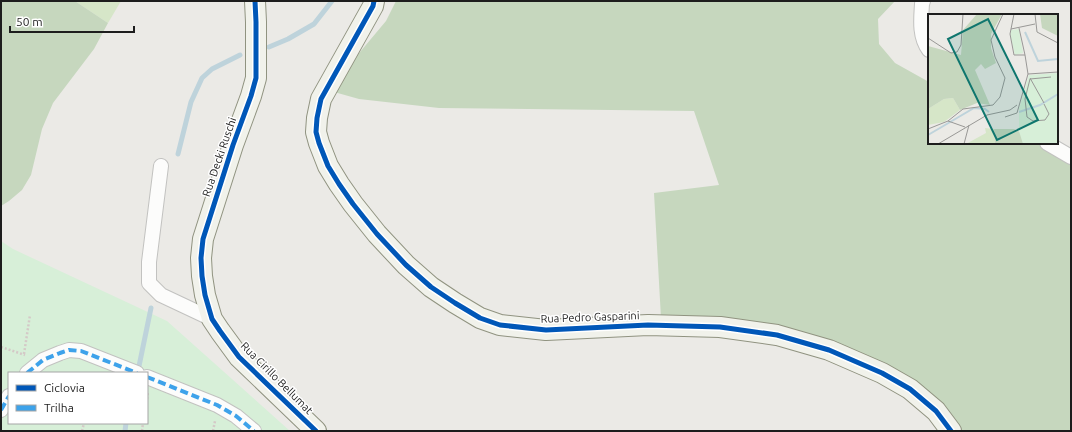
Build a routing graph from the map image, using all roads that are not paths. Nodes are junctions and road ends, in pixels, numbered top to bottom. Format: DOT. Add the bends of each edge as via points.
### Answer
graph roads {
  1 [pos="255,1"];
  2 [pos="374,1"];
  3 [pos="923,1"];
  4 [pos="928,48"];
  5 [pos="1049,144"];
  6 [pos="1071,157"];
  7 [pos="161,166"];
  8 [pos="212,319"];
  9 [pos="132,371"];
  10 [pos="28,372"];
  11 [pos="148,377"];
  12 [pos="8,398"];
  13 [pos="1,410"];
  14 [pos="254,431"];
  15 [pos="316,431"];
  16 [pos="951,431"];
  1 -- 8 [label="street, Rua Decki Ruschi" via="256,78 203,239 202,276"];
  2 -- 16 [label="street, Rua Pedro Gasparini" via="321,99 316,132 328,166 353,204 406,265 431,287 480,318 500,325 546,330 648,325 712,327 777,335 829,350 882,373 910,389 936,411"];
  3 -- 4 [label="street" via="921,25"];
  5 -- 6 [label="street"];
  7 -- 8 [label="street" via="149,262 149,283 161,295"];
  8 -- 15 [label="street, Rua Cirillo Bellumat" via="240,357"];
  9 -- 10 [label="street" via="81,351 69,350 43,360"];
  11 -- 14 [label="street" via="217,405"];
  12 -- 13 [label="street"];
}
